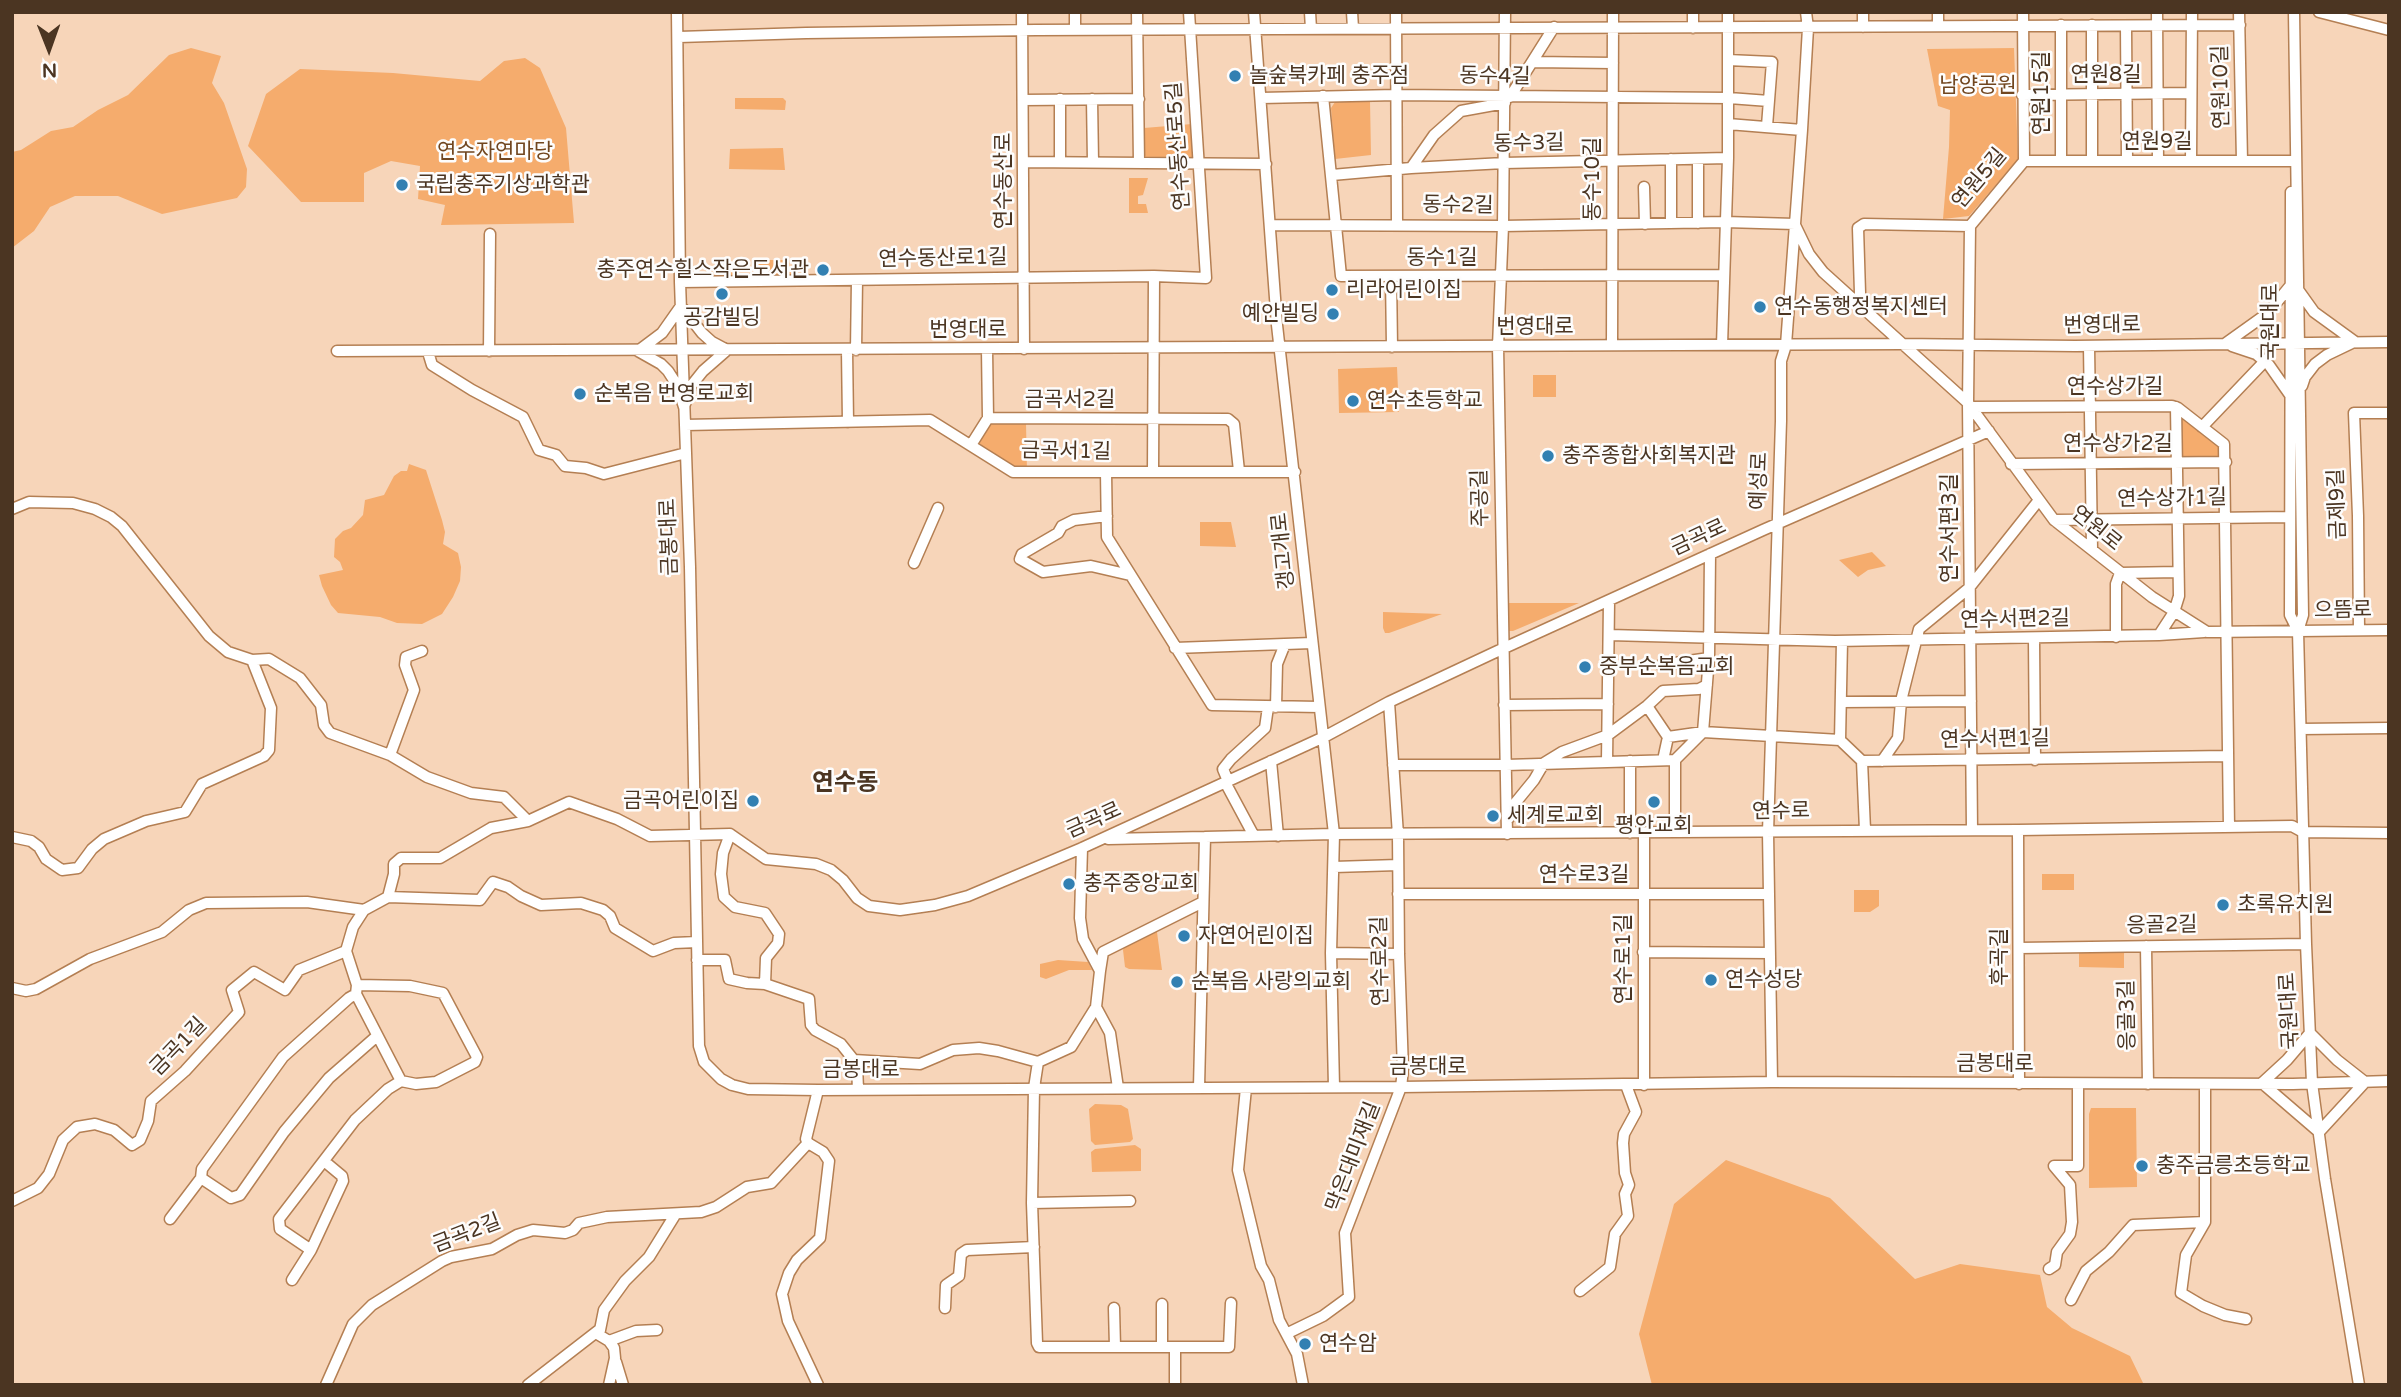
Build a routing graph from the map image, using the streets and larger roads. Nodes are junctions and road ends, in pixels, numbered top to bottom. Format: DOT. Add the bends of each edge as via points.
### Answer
graph roads {
  1 [pos="677,12"];
  2 [pos="1022,12"];
  3 [pos="1075,12"];
  4 [pos="1137,12"];
  5 [pos="1189,12"];
  6 [pos="1254,12"];
  7 [pos="1310,12"];
  8 [pos="1352,12"];
  9 [pos="1396,12"];
  10 [pos="1505,12"];
  11 [pos="1613,12"];
  12 [pos="1693,12"];
  13 [pos="1728,12"];
  14 [pos="1806,12"];
  15 [pos="1863,12"];
  16 [pos="1938,12"];
  17 [pos="2023,12"];
  18 [pos="2157,12"];
  19 [pos="2192,12"];
  20 [pos="2239,12"];
  21 [pos="2292,12"];
  22 [pos="2319,12"];
  23 [pos="2342,15"];
  24 [pos="1938,25"];
  25 [pos="2061,25"];
  26 [pos="2092,25"];
  27 [pos="2240,25"];
  28 [pos="2023,26"];
  29 [pos="2126,26"];
  30 [pos="2157,26"];
  31 [pos="2192,26"];
  32 [pos="1505,27"];
  33 [pos="1555,27"];
  34 [pos="1613,27"];
  35 [pos="1863,27"];
  36 [pos="1396,28"];
  37 [pos="1693,28"];
  38 [pos="1311,29"];
  39 [pos="1353,29"];
  40 [pos="1728,29"];
  41 [pos="1808,29"];
  42 [pos="1022,30"];
  43 [pos="1075,30"];
  44 [pos="1139,30"];
  45 [pos="1191,30"];
  46 [pos="1255,30"];
  47 [pos="2389,30"];
  48 [pos="679,37"];
  49 [pos="1728,60"];
  50 [pos="1533,62"];
  51 [pos="1613,63"];
  52 [pos="2191,93"];
  53 [pos="2092,94"];
  54 [pos="2126,94"];
  55 [pos="2158,94"];
  56 [pos="1396,95"];
  57 [pos="2022,95"];
  58 [pos="2061,95"];
  59 [pos="1323,96"];
  60 [pos="1612,97"];
  61 [pos="1261,98"];
  62 [pos="1728,98"];
  63 [pos="1060,99"];
  64 [pos="1092,99"];
  65 [pos="1139,99"];
  66 [pos="1506,99"];
  67 [pos="1023,100"];
  68 [pos="1769,101"];
  69 [pos="1728,124"];
  70 [pos="1768,126"];
  71 [pos="1801,130"];
  72 [pos="1728,158"];
  73 [pos="1671,159"];
  74 [pos="1698,159"];
  75 [pos="2024,161"];
  76 [pos="2061,161"];
  77 [pos="2092,161"];
  78 [pos="2127,161"];
  79 [pos="2158,161"];
  80 [pos="2191,161"];
  81 [pos="2242,161"];
  82 [pos="2291,161"];
  83 [pos="1023,162"];
  84 [pos="1060,162"];
  85 [pos="1093,162"];
  86 [pos="1612,162"];
  87 [pos="1139,163"];
  88 [pos="1504,163"];
  89 [pos="1200,164"];
  90 [pos="1266,164"];
  91 [pos="1412,167"];
  92 [pos="1397,170"];
  93 [pos="1332,175"];
  94 [pos="1644,187"];
  95 [pos="1725,222"];
  96 [pos="1671,223"];
  97 [pos="1698,223"];
  98 [pos="1397,224"];
  99 [pos="1645,224"];
  100 [pos="1794,224"];
  101 [pos="1270,225"];
  102 [pos="1337,225"];
  103 [pos="1612,225"];
  104 [pos="1503,226"];
  105 [pos="1970,226"];
  106 [pos="490,234"];
  107 [pos="1612,275"];
  108 [pos="1724,275"];
  109 [pos="1154,276"];
  110 [pos="1024,277"];
  111 [pos="1391,277"];
  112 [pos="1502,277"];
  113 [pos="1206,278"];
  114 [pos="857,280"];
  115 [pos="681,282"];
  116 [pos="2295,288"];
  117 [pos="1858,304"];
  118 [pos="681,306"];
  119 [pos="2355,341"];
  120 [pos="2295,342"];
  121 [pos="2389,342"];
  122 [pos="1900,344"];
  123 [pos="2225,344"];
  124 [pos="1612,345"];
  125 [pos="1722,345"];
  126 [pos="1786,345"];
  127 [pos="1969,345"];
  128 [pos="1499,346"];
  129 [pos="2089,346"];
  130 [pos="1279,347"];
  131 [pos="1392,347"];
  132 [pos="1153,348"];
  133 [pos="987,349"];
  134 [pos="1024,349"];
  135 [pos="727,350"];
  136 [pos="852,350"];
  137 [pos="337,351"];
  138 [pos="489,351"];
  139 [pos="638,351"];
  140 [pos="682,351"];
  141 [pos="428,352"];
  142 [pos="2265,361"];
  143 [pos="2300,390"];
  144 [pos="2291,396"];
  145 [pos="1970,405"];
  146 [pos="2090,406"];
  147 [pos="684,407"];
  148 [pos="2176,407"];
  149 [pos="2389,413"];
  150 [pos="988,418"];
  151 [pos="1153,419"];
  152 [pos="848,422"];
  153 [pos="685,425"];
  154 [pos="2202,427"];
  155 [pos="1989,431"];
  156 [pos="1969,440"];
  157 [pos="971,445"];
  158 [pos="686,453"];
  159 [pos="2226,462"];
  160 [pos="2090,463"];
  161 [pos="2176,463"];
  162 [pos="2011,464"];
  163 [pos="1239,471"];
  164 [pos="1106,472"];
  165 [pos="1153,472"];
  166 [pos="1295,472"];
  167 [pos="2039,500"];
  168 [pos="938,508"];
  169 [pos="12,509"];
  170 [pos="1107,516"];
  171 [pos="2227,517"];
  172 [pos="2291,517"];
  173 [pos="2177,518"];
  174 [pos="2054,520"];
  175 [pos="2091,520"];
  176 [pos="1778,524"];
  177 [pos="2092,549"];
  178 [pos="1710,554"];
  179 [pos="914,563"];
  180 [pos="2179,572"];
  181 [pos="2120,573"];
  182 [pos="1130,575"];
  183 [pos="1969,589"];
  184 [pos="1609,602"];
  185 [pos="2174,612"];
  186 [pos="2359,630"];
  187 [pos="2389,630"];
  188 [pos="2298,631"];
  189 [pos="2207,632"];
  190 [pos="2228,633"];
  191 [pos="1609,635"];
  192 [pos="2160,635"];
  193 [pos="1710,637"];
  194 [pos="2116,637"];
  195 [pos="2034,639"];
  196 [pos="1915,640"];
  197 [pos="1970,640"];
  198 [pos="1775,641"];
  199 [pos="1842,642"];
  200 [pos="1312,643"];
  201 [pos="1285,644"];
  202 [pos="1175,648"];
  203 [pos="1502,649"];
  204 [pos="422,651"];
  205 [pos="1709,658"];
  206 [pos="252,660"];
  207 [pos="1661,665"];
  208 [pos="1707,685"];
  209 [pos="1901,701"];
  210 [pos="1971,701"];
  211 [pos="1389,702"];
  212 [pos="1841,702"];
  213 [pos="1608,704"];
  214 [pos="1504,705"];
  215 [pos="1647,706"];
  216 [pos="1272,707"];
  217 [pos="1319,707"];
  218 [pos="2389,728"];
  219 [pos="2301,729"];
  220 [pos="1703,733"];
  221 [pos="1608,735"];
  222 [pos="1771,735"];
  223 [pos="1324,737"];
  224 [pos="1668,737"];
  225 [pos="1840,740"];
  226 [pos="390,755"];
  227 [pos="2228,755"];
  228 [pos="1662,760"];
  229 [pos="1675,760"];
  230 [pos="2035,760"];
  231 [pos="1271,761"];
  232 [pos="1607,761"];
  233 [pos="1630,761"];
  234 [pos="1862,761"];
  235 [pos="1882,761"];
  236 [pos="1972,761"];
  237 [pos="1544,763"];
  238 [pos="1393,765"];
  239 [pos="1506,765"];
  240 [pos="1226,781"];
  241 [pos="528,821"];
  242 [pos="2229,827"];
  243 [pos="1507,829"];
  244 [pos="1972,829"];
  245 [pos="1865,830"];
  246 [pos="2018,830"];
  247 [pos="1675,832"];
  248 [pos="1768,832"];
  249 [pos="2303,832"];
  250 [pos="1630,833"];
  251 [pos="1644,833"];
  252 [pos="2389,833"];
  253 [pos="695,834"];
  254 [pos="730,834"];
  255 [pos="1334,834"];
  256 [pos="1278,835"];
  257 [pos="1398,835"];
  258 [pos="1254,836"];
  259 [pos="12,837"];
  260 [pos="1205,838"];
  261 [pos="1102,839"];
  262 [pos="1082,848"];
  263 [pos="1398,865"];
  264 [pos="1334,867"];
  265 [pos="1398,894"];
  266 [pos="1769,894"];
  267 [pos="1643,895"];
  268 [pos="388,897"];
  269 [pos="1203,902"];
  270 [pos="364,910"];
  271 [pos="697,942"];
  272 [pos="2306,944"];
  273 [pos="2146,946"];
  274 [pos="2019,948"];
  275 [pos="346,951"];
  276 [pos="1643,952"];
  277 [pos="1331,953"];
  278 [pos="1770,953"];
  279 [pos="1399,954"];
  280 [pos="697,960"];
  281 [pos="1100,971"];
  282 [pos="765,984"];
  283 [pos="12,988"];
  284 [pos="357,990"];
  285 [pos="1096,1007"];
  286 [pos="2310,1033"];
  287 [pos="377,1036"];
  288 [pos="854,1060"];
  289 [pos="1038,1062"];
  290 [pos="401,1081"];
  291 [pos="2389,1081"];
  292 [pos="1772,1082"];
  293 [pos="2365,1082"];
  294 [pos="2206,1083"];
  295 [pos="2262,1083"];
  296 [pos="2312,1083"];
  297 [pos="2019,1084"];
  298 [pos="2078,1084"];
  299 [pos="2148,1084"];
  300 [pos="1626,1085"];
  301 [pos="1644,1085"];
  302 [pos="1199,1087"];
  303 [pos="1334,1087"];
  304 [pos="1402,1087"];
  305 [pos="1034,1088"];
  306 [pos="1118,1088"];
  307 [pos="1246,1088"];
  308 [pos="818,1090"];
  309 [pos="858,1090"];
  310 [pos="2319,1132"];
  311 [pos="808,1143"];
  312 [pos="324,1161"];
  313 [pos="201,1178"];
  314 [pos="12,1201"];
  315 [pos="1130,1201"];
  316 [pos="1032,1203"];
  317 [pos="675,1215"];
  318 [pos="170,1219"];
  319 [pos="2206,1222"];
  320 [pos="1034,1247"];
  321 [pos="311,1250"];
  322 [pos="2049,1269"];
  323 [pos="292,1280"];
  324 [pos="1580,1291"];
  325 [pos="2071,1300"];
  326 [pos="1231,1303"];
  327 [pos="1162,1304"];
  328 [pos="945,1308"];
  329 [pos="1114,1308"];
  330 [pos="2246,1319"];
  331 [pos="599,1330"];
  332 [pos="657,1330"];
  333 [pos="1287,1333"];
  334 [pos="609,1341"];
  335 [pos="1115,1347"];
  336 [pos="1162,1347"];
  337 [pos="1175,1347"];
  338 [pos="615,1358"];
  339 [pos="326,1385"];
  340 [pos="528,1385"];
  341 [pos="609,1385"];
  342 [pos="623,1385"];
  343 [pos="818,1385"];
  344 [pos="1175,1385"];
  345 [pos="1303,1385"];
  346 [pos="2359,1385"];
  1 -- 48 [label="street, 금봉대로"];
  2 -- 42 [label="street, 연수동산로"];
  3 -- 43 [label="street"];
  4 -- 44 [label="street"];
  5 -- 45 [label="street, 연수동산로5길"];
  6 -- 46 [label="street, 갱고개로"];
  7 -- 38 [label="street"];
  8 -- 39 [label="street"];
  9 -- 36 [label="street"];
  10 -- 32 [label="street, 주공길"];
  11 -- 34 [label="street, 동수10길"];
  12 -- 37 [label="street"];
  13 -- 40 [label="street"];
  14 -- 41 [label="street, 예성로"];
  15 -- 35 [label="street"];
  16 -- 24 [label="street"];
  17 -- 28 [label="street, 연원5길"];
  18 -- 30 [label="street"];
  19 -- 31 [label="street"];
  20 -- 27 [label="street, 연원10길"];
  21 -- 82 [label="street, 국원대로"];
  21 -- 116 [label="street, 국원대로"];
  22 -- 23 [label="street"];
  23 -- 47 [label="street"];
  24 -- 28 [label="street"];
  24 -- 35 [label="street"];
  25 -- 26 [label="street"];
  25 -- 28 [label="street"];
  25 -- 58 [label="street, 연원15길"];
  26 -- 29 [label="street"];
  26 -- 53 [label="street"];
  27 -- 31 [label="street"];
  27 -- 81 [label="street, 연원10길"];
  28 -- 57 [label="street, 연원5길"];
  29 -- 30 [label="street"];
  29 -- 54 [label="street"];
  30 -- 31 [label="street"];
  30 -- 55 [label="street"];
  31 -- 52 [label="street"];
  32 -- 33 [label="street"];
  32 -- 36 [label="street"];
  32 -- 66 [label="street, 주공길"];
  33 -- 34 [label="street"];
  33 -- 50 [label="street"];
  34 -- 37 [label="street"];
  34 -- 51 [label="street, 동수10길"];
  35 -- 41 [label="street"];
  36 -- 39 [label="street"];
  36 -- 56 [label="street"];
  37 -- 40 [label="street"];
  38 -- 39 [label="street"];
  38 -- 46 [label="street"];
  40 -- 41 [label="street"];
  40 -- 49 [label="street"];
  41 -- 71 [label="street, 예성로"];
  42 -- 43 [label="street"];
  42 -- 48 [label="street"];
  42 -- 67 [label="street, 연수동산로"];
  43 -- 44 [label="street"];
  44 -- 45 [label="street"];
  44 -- 65 [label="street"];
  45 -- 46 [label="street"];
  45 -- 89 [label="street, 연수동산로5길"];
  46 -- 61 [label="street, 갱고개로"];
  48 -- 115 [label="street, 금봉대로"];
  49 -- 62 [label="street"];
  49 -- 68 [label="street" via="1772,62"];
  50 -- 51 [label="street"];
  50 -- 66 [label="street"];
  51 -- 60 [label="street, 동수10길"];
  52 -- 55 [label="street, 연원8길"];
  52 -- 80 [label="street"];
  53 -- 54 [label="street, 연원8길"];
  53 -- 58 [label="street, 연원8길"];
  53 -- 77 [label="street"];
  54 -- 55 [label="street, 연원8길"];
  54 -- 78 [label="street"];
  55 -- 79 [label="street"];
  56 -- 59 [label="street, 동수4길"];
  56 -- 66 [label="street, 동수4길"];
  56 -- 92 [label="street"];
  57 -- 58 [label="street, 연원8길"];
  57 -- 75 [label="street, 연원5길"];
  58 -- 76 [label="street, 연원15길"];
  59 -- 61 [label="street, 동수4길"];
  59 -- 93 [label="street, 동수1길"];
  60 -- 62 [label="street, 동수4길"];
  60 -- 66 [label="street, 동수4길"];
  60 -- 86 [label="street, 동수10길"];
  61 -- 90 [label="street, 갱고개로"];
  62 -- 68 [label="street, 동수4길"];
  62 -- 69 [label="street"];
  63 -- 64 [label="street"];
  63 -- 67 [label="street"];
  63 -- 84 [label="street"];
  64 -- 65 [label="street"];
  64 -- 85 [label="street"];
  65 -- 87 [label="street"];
  66 -- 88 [label="street, 주공길"];
  66 -- 91 [label="street" via="1461,111 1433,135"];
  67 -- 83 [label="street, 연수동산로"];
  68 -- 70 [label="street"];
  69 -- 70 [label="street"];
  69 -- 72 [label="street"];
  70 -- 71 [label="street"];
  71 -- 100 [label="street, 예성로"];
  72 -- 74 [label="street, 동수3길"];
  72 -- 95 [label="street"];
  73 -- 74 [label="street, 동수3길"];
  73 -- 86 [label="street, 동수3길"];
  73 -- 96 [label="street"];
  74 -- 97 [label="street"];
  75 -- 76 [label="street, 연원9길"];
  75 -- 105 [label="street, 연원5길"];
  76 -- 77 [label="street, 연원9길"];
  77 -- 78 [label="street, 연원9길"];
  78 -- 79 [label="street, 연원9길"];
  79 -- 80 [label="street, 연원9길"];
  80 -- 81 [label="street, 연원9길"];
  81 -- 82 [label="street, 연원9길"];
  82 -- 116 [label="street, 국원대로"];
  83 -- 84 [label="street"];
  83 -- 110 [label="street, 연수동산로"];
  84 -- 85 [label="street"];
  85 -- 87 [label="street"];
  86 -- 88 [label="street, 동수3길"];
  86 -- 103 [label="street, 동수10길"];
  87 -- 89 [label="street"];
  88 -- 91 [label="street, 동수3길"];
  88 -- 104 [label="street, 주공길"];
  89 -- 90 [label="street"];
  89 -- 113 [label="street, 연수동산로5길"];
  90 -- 101 [label="street, 갱고개로"];
  91 -- 92 [label="street, 동수3길"];
  92 -- 93 [label="street, 동수3길"];
  92 -- 98 [label="street"];
  93 -- 102 [label="street, 동수1길"];
  94 -- 99 [label="street"];
  95 -- 97 [label="street, 동수2길"];
  95 -- 100 [label="street, 동수2길"];
  95 -- 108 [label="street"];
  96 -- 97 [label="street, 동수2길"];
  96 -- 99 [label="street, 동수2길"];
  98 -- 102 [label="street, 동수2길"];
  98 -- 104 [label="street, 동수2길"];
  99 -- 103 [label="street, 동수2길"];
  100 -- 117 [label="street" via="1814,262"];
  100 -- 126 [label="street, 예성로"];
  101 -- 102 [label="street, 동수2길"];
  101 -- 130 [label="street, 갱고개로"];
  102 -- 111 [label="street, 동수1길" via="1341,276"];
  103 -- 104 [label="street, 동수2길"];
  103 -- 107 [label="street, 동수10길"];
  104 -- 112 [label="street, 주공길"];
  105 -- 117 [label="street, 연원5길" via="1864,224 1858,228"];
  105 -- 127 [label="street"];
  106 -- 138 [label="street"];
  107 -- 108 [label="street, 동수1길"];
  107 -- 112 [label="street, 동수1길"];
  107 -- 124 [label="street, 동수10길"];
  108 -- 125 [label="street"];
  109 -- 110 [label="street, 연수동산로1길"];
  109 -- 113 [label="street, 연수동산로1길"];
  109 -- 132 [label="street"];
  110 -- 114 [label="street, 연수동산로1길"];
  110 -- 134 [label="street, 연수동산로"];
  111 -- 112 [label="street, 동수1길"];
  111 -- 131 [label="street"];
  112 -- 128 [label="street, 주공길"];
  114 -- 115 [label="street, 연수동산로1길"];
  114 -- 136 [label="street"];
  115 -- 118 [label="street, 금봉대로"];
  116 -- 119 [label="street" via="2314,312"];
  116 -- 120 [label="street, 국원대로"];
  116 -- 123 [label="street"];
  117 -- 122 [label="street"];
  118 -- 135 [label="street" via="702,333"];
  118 -- 139 [label="street" via="662,333"];
  118 -- 140 [label="street, 금봉대로"];
  119 -- 120 [label="street, 번영대로"];
  119 -- 121 [label="street, 번영대로"];
  119 -- 143 [label="street" via="2315,364"];
  120 -- 123 [label="street, 번영대로"];
  120 -- 143 [label="street, 국원대로"];
  120 -- 144 [label="street, 국원대로"];
  122 -- 126 [label="street, 번영대로"];
  122 -- 127 [label="street, 번영대로"];
  122 -- 145 [label="street, 연원로"];
  123 -- 129 [label="street, 번영대로"];
  123 -- 142 [label="street"];
  124 -- 125 [label="street, 번영대로"];
  124 -- 128 [label="street, 번영대로"];
  125 -- 126 [label="street, 번영대로"];
  126 -- 176 [label="street, 예성로" via="1781,361"];
  127 -- 129 [label="street, 번영대로"];
  127 -- 145 [label="street"];
  128 -- 131 [label="street, 번영대로"];
  128 -- 203 [label="street, 주공길"];
  129 -- 146 [label="street"];
  130 -- 131 [label="street, 번영대로"];
  130 -- 132 [label="street, 번영대로"];
  130 -- 166 [label="street, 갱고개로"];
  132 -- 134 [label="street, 번영대로"];
  132 -- 151 [label="street"];
  133 -- 134 [label="street, 번영대로"];
  133 -- 136 [label="street, 번영대로"];
  133 -- 150 [label="street"];
  135 -- 136 [label="street, 번영대로"];
  135 -- 140 [label="street, 번영대로"];
  135 -- 147 [label="street" via="703,370"];
  136 -- 152 [label="street"];
  137 -- 141 [label="street, 번영대로"];
  138 -- 139 [label="street, 번영대로"];
  138 -- 141 [label="street, 번영대로"];
  139 -- 140 [label="street, 번영대로"];
  139 -- 147 [label="street" via="667,371"];
  140 -- 147 [label="street, 금봉대로"];
  141 -- 158 [label="street" via="432,365 523,417 539,450 556,455 565,466 604,474"];
  142 -- 144 [label="street"];
  142 -- 154 [label="street"];
  143 -- 188 [label="street, 국원대로" via="2303,615"];
  144 -- 172 [label="street, 국원대로"];
  145 -- 146 [label="street, 연수상가길"];
  145 -- 155 [label="street, 연원로"];
  145 -- 156 [label="street, 연수서편3길"];
  146 -- 148 [label="street, 연수상가길"];
  146 -- 160 [label="street"];
  147 -- 153 [label="street, 금봉대로"];
  148 -- 154 [label="street, 연수상가길"];
  148 -- 161 [label="street"];
  149 -- 186 [label="street, 금제9길" via="2354,413"];
  150 -- 151 [label="street, 금곡서2길"];
  150 -- 157 [label="street"];
  151 -- 163 [label="street, 금곡서2길" via="1231,420"];
  151 -- 165 [label="street"];
  152 -- 153 [label="street, 금곡서1길"];
  152 -- 157 [label="street, 금곡서1길" via="930,420"];
  153 -- 158 [label="street, 금봉대로"];
  154 -- 159 [label="street, 연수상가길" via="2224,444"];
  155 -- 156 [label="street, 금곡로"];
  155 -- 162 [label="street, 연원로"];
  156 -- 176 [label="street, 금곡로"];
  156 -- 183 [label="street, 연수서편3길"];
  157 -- 164 [label="street, 금곡서1길" via="1013,472"];
  158 -- 253 [label="street, 금봉대로"];
  159 -- 161 [label="street, 연수상가2길"];
  159 -- 171 [label="street, 연수상가길"];
  160 -- 161 [label="street, 연수상가2길"];
  160 -- 162 [label="street, 연수상가2길"];
  160 -- 175 [label="street"];
  161 -- 173 [label="street"];
  162 -- 167 [label="street, 연원로"];
  163 -- 165 [label="street, 금곡서1길"];
  163 -- 166 [label="street, 금곡서1길"];
  164 -- 165 [label="street, 금곡서1길"];
  164 -- 170 [label="street"];
  166 -- 200 [label="street, 갱고개로"];
  167 -- 174 [label="street, 연원로"];
  167 -- 183 [label="street"];
  168 -- 179 [label="street"];
  169 -- 206 [label="street" via="29,502 74,503 111,517 209,636 228,652"];
  170 -- 182 [label="street" via="1107,537"];
  170 -- 182 [label="street" via="1074,520 1020,559 1043,572 1091,566"];
  171 -- 172 [label="street, 연수상가1길"];
  171 -- 173 [label="street, 연수상가1길"];
  171 -- 190 [label="street, 연수상가길"];
  172 -- 188 [label="street, 국원대로" via="2290,615"];
  173 -- 175 [label="street, 연수상가1길"];
  173 -- 180 [label="street"];
  174 -- 175 [label="street, 연수상가1길"];
  174 -- 177 [label="street, 연원로"];
  175 -- 177 [label="street"];
  176 -- 178 [label="street, 금곡로"];
  176 -- 198 [label="street, 예성로"];
  177 -- 181 [label="street, 연원로"];
  178 -- 184 [label="street, 금곡로"];
  178 -- 193 [label="street"];
  180 -- 181 [label="street"];
  180 -- 185 [label="street"];
  181 -- 185 [label="street, 연원로"];
  181 -- 194 [label="street"];
  182 -- 202 [label="street"];
  183 -- 196 [label="street" via="1920,629"];
  183 -- 197 [label="street, 연수서편3길"];
  184 -- 191 [label="street"];
  184 -- 203 [label="street, 금곡로"];
  185 -- 189 [label="street, 연원로"];
  185 -- 192 [label="street"];
  186 -- 187 [label="street, 으뜸로"];
  186 -- 188 [label="street, 으뜸로"];
  188 -- 190 [label="street, 연원로"];
  188 -- 219 [label="street, 국원대로"];
  189 -- 190 [label="street, 연원로"];
  189 -- 192 [label="street, 연수서편2길"];
  190 -- 227 [label="street"];
  191 -- 193 [label="street, 연수서편2길"];
  191 -- 213 [label="street"];
  192 -- 194 [label="street, 연수서편2길"];
  193 -- 198 [label="street, 연수서편2길"];
  193 -- 205 [label="street"];
  194 -- 195 [label="street, 연수서편2길"];
  195 -- 197 [label="street, 연수서편2길"];
  195 -- 230 [label="street"];
  196 -- 197 [label="street, 연수서편2길"];
  196 -- 199 [label="street, 연수서편2길"];
  196 -- 209 [label="street"];
  197 -- 210 [label="street, 연수서편3길"];
  198 -- 199 [label="street, 연수서편2길"];
  198 -- 222 [label="street, 예성로"];
  199 -- 212 [label="street"];
  200 -- 201 [label="street"];
  200 -- 217 [label="street, 갱고개로"];
  201 -- 202 [label="street"];
  201 -- 216 [label="street" via="1277,664"];
  202 -- 216 [label="street" via="1212,705"];
  203 -- 211 [label="street, 금곡로"];
  203 -- 214 [label="street"];
  204 -- 226 [label="street" via="406,657 414,690"];
  205 -- 207 [label="street"];
  205 -- 208 [label="street"];
  206 -- 226 [label="street" via="269,659 300,678 321,705 330,733"];
  206 -- 259 [label="street" via="271,708 269,750 264,756 202,784 186,812 146,821 104,839 78,868 62,870 31,841"];
  208 -- 215 [label="street" via="1663,691"];
  208 -- 220 [label="street"];
  209 -- 210 [label="street"];
  209 -- 212 [label="street"];
  209 -- 235 [label="street" via="1898,738"];
  210 -- 236 [label="street, 연수서편3길"];
  211 -- 223 [label="street, 금곡로"];
  211 -- 238 [label="street, 연수로2길"];
  212 -- 225 [label="street"];
  213 -- 214 [label="street"];
  213 -- 221 [label="street"];
  214 -- 239 [label="street"];
  215 -- 221 [label="street"];
  215 -- 224 [label="street"];
  216 -- 217 [label="street"];
  216 -- 240 [label="street" via="1265,728 1223,769"];
  217 -- 223 [label="street, 갱고개로"];
  218 -- 219 [label="street"];
  219 -- 249 [label="street, 국원대로"];
  220 -- 222 [label="street"];
  220 -- 224 [label="street"];
  220 -- 229 [label="street"];
  221 -- 232 [label="street"];
  221 -- 237 [label="street"];
  222 -- 225 [label="street"];
  222 -- 248 [label="street, 예성로"];
  223 -- 231 [label="street, 금곡로"];
  223 -- 255 [label="street, 갱고개로"];
  224 -- 228 [label="street"];
  225 -- 234 [label="street"];
  226 -- 241 [label="street" via="427,777 471,793 504,797"];
  227 -- 230 [label="street, 연수서편1길"];
  227 -- 242 [label="street"];
  228 -- 229 [label="street"];
  228 -- 233 [label="street"];
  229 -- 247 [label="street"];
  230 -- 236 [label="street, 연수서편1길"];
  231 -- 240 [label="street, 금곡로"];
  231 -- 256 [label="street"];
  232 -- 233 [label="street"];
  232 -- 237 [label="street"];
  233 -- 250 [label="street"];
  234 -- 235 [label="street, 연수서편1길"];
  234 -- 245 [label="street"];
  235 -- 236 [label="street, 연수서편1길"];
  236 -- 244 [label="street, 연수서편3길"];
  237 -- 239 [label="street"];
  237 -- 243 [label="street" via="1516,802"];
  238 -- 239 [label="street"];
  238 -- 257 [label="street, 연수로2길"];
  239 -- 243 [label="street"];
  240 -- 258 [label="street"];
  240 -- 261 [label="street, 금곡로"];
  241 -- 253 [label="street" via="569,802 650,836"];
  241 -- 268 [label="street" via="491,828 440,858 401,859 394,864"];
  242 -- 246 [label="street, 연수로"];
  242 -- 249 [label="street, 연수로" via="2292,826"];
  243 -- 250 [label="street, 연수로"];
  243 -- 257 [label="street, 연수로"];
  244 -- 245 [label="street, 연수로"];
  244 -- 246 [label="street, 연수로"];
  245 -- 248 [label="street, 연수로"];
  246 -- 274 [label="street, 후곡길"];
  247 -- 248 [label="street, 연수로"];
  247 -- 251 [label="street, 연수로"];
  248 -- 266 [label="street, 예성로"];
  249 -- 252 [label="street, 연수로"];
  249 -- 272 [label="street, 국원대로"];
  250 -- 251 [label="street, 연수로"];
  251 -- 267 [label="street, 연수로1길"];
  253 -- 254 [label="street"];
  253 -- 271 [label="street, 금봉대로"];
  254 -- 262 [label="street, 금곡로" via="766,859 831,870 869,906 900,910 968,896"];
  254 -- 282 [label="street" via="721,874 724,897 735,907 765,913 779,934 766,958"];
  255 -- 256 [label="street, 연수로"];
  255 -- 257 [label="street, 연수로"];
  255 -- 264 [label="street, 갱고개로"];
  256 -- 258 [label="street, 연수로"];
  257 -- 263 [label="street, 연수로2길"];
  258 -- 260 [label="street, 연수로"];
  260 -- 261 [label="street, 연수로"];
  260 -- 269 [label="street"];
  261 -- 262 [label="street, 금곡로"];
  262 -- 281 [label="street" via="1083,939"];
  263 -- 264 [label="street"];
  263 -- 265 [label="street, 연수로2길"];
  264 -- 277 [label="street, 갱고개로"];
  265 -- 267 [label="street, 연수로3길"];
  265 -- 279 [label="street, 연수로2길"];
  266 -- 267 [label="street, 연수로3길"];
  266 -- 278 [label="street, 예성로"];
  267 -- 276 [label="street, 연수로1길"];
  268 -- 270 [label="street"];
  268 -- 271 [label="street" via="480,900 493,882 541,905 581,902 603,910 615,928 653,951 674,943"];
  269 -- 281 [label="street" via="1103,952"];
  269 -- 302 [label="street"];
  270 -- 275 [label="street"];
  270 -- 283 [label="street" via="307,902 206,903 189,910 162,932 90,959 36,989"];
  271 -- 280 [label="street, 금봉대로"];
  272 -- 273 [label="street, 응골2길"];
  272 -- 286 [label="street, 국원대로"];
  273 -- 274 [label="street, 응골2길"];
  273 -- 299 [label="street, 응골3길"];
  274 -- 297 [label="street, 후곡길"];
  275 -- 284 [label="street"];
  275 -- 314 [label="street, 금곡1길" via="299,970 285,990 254,972 232,990 239,1012 151,1101 140,1140 132,1145 114,1130 95,1124 77,1127 64,1140 38,1188"];
  276 -- 278 [label="street"];
  276 -- 301 [label="street, 연수로1길"];
  277 -- 279 [label="street"];
  277 -- 303 [label="street, 갱고개로"];
  278 -- 292 [label="street, 예성로"];
  279 -- 304 [label="street, 연수로2길"];
  280 -- 282 [label="street" via="725,960 729,979"];
  280 -- 308 [label="street, 금봉대로" via="699,1046 711,1071 748,1089"];
  281 -- 285 [label="street"];
  282 -- 288 [label="street" via="809,999 811,1025 841,1044"];
  284 -- 287 [label="street"];
  284 -- 290 [label="street" via="410,986 443,993 477,1057 436,1082"];
  284 -- 313 [label="street" via="283,1057 202,1170"];
  285 -- 289 [label="street" via="1071,1047"];
  285 -- 306 [label="street" via="1110,1033"];
  286 -- 293 [label="street"];
  286 -- 295 [label="street"];
  286 -- 296 [label="street, 국원대로"];
  287 -- 290 [label="street"];
  287 -- 313 [label="street" via="329,1078 240,1195 232,1198"];
  288 -- 289 [label="street" via="919,1064 953,1050 979,1048"];
  288 -- 309 [label="street"];
  289 -- 305 [label="street"];
  290 -- 312 [label="street" via="355,1120"];
  291 -- 293 [label="street, 금봉대로"];
  292 -- 297 [label="street, 금봉대로"];
  292 -- 301 [label="street, 금봉대로"];
  293 -- 296 [label="street, 금봉대로"];
  293 -- 310 [label="street"];
  294 -- 295 [label="street, 금봉대로"];
  294 -- 299 [label="street, 금봉대로"];
  294 -- 319 [label="street"];
  295 -- 296 [label="street, 금봉대로"];
  295 -- 310 [label="street"];
  296 -- 310 [label="street, 국원대로"];
  297 -- 298 [label="street, 금봉대로"];
  298 -- 299 [label="street, 금봉대로"];
  298 -- 322 [label="street" via="2078,1166 2054,1166 2070,1185 2073,1222 2055,1265"];
  300 -- 301 [label="street, 금봉대로"];
  300 -- 304 [label="street, 금봉대로"];
  300 -- 324 [label="street" via="1636,1112 1623,1143 1628,1216 1615,1234 1610,1267"];
  302 -- 306 [label="street, 금봉대로"];
  302 -- 307 [label="street, 금봉대로"];
  303 -- 304 [label="street, 금봉대로"];
  303 -- 307 [label="street, 금봉대로"];
  304 -- 333 [label="street, 막은대미재길" via="1345,1233 1349,1297"];
  305 -- 306 [label="street, 금봉대로"];
  305 -- 309 [label="street, 금봉대로"];
  305 -- 316 [label="street"];
  307 -- 333 [label="street" via="1238,1170 1261,1265"];
  308 -- 309 [label="street, 금봉대로"];
  308 -- 311 [label="street"];
  310 -- 346 [label="street, 국원대로"];
  311 -- 317 [label="street, 금곡2길" via="771,1183 747,1187 716,1207"];
  311 -- 343 [label="street" via="829,1161 820,1238 793,1266 782,1294 788,1321"];
  312 -- 321 [label="street" via="343,1181"];
  312 -- 321 [label="street" via="279,1219 281,1229"];
  313 -- 318 [label="street"];
  315 -- 316 [label="street"];
  316 -- 320 [label="street"];
  317 -- 331 [label="street" via="649,1257 604,1310"];
  317 -- 339 [label="street, 금곡2길" via="607,1217 579,1223 565,1233 533,1230 492,1249 442,1261 379,1300 353,1324"];
  319 -- 325 [label="street" via="2133,1225 2086,1271"];
  319 -- 330 [label="street" via="2186,1255 2181,1293 2225,1315"];
  320 -- 328 [label="street" via="961,1254 959,1276 946,1285"];
  320 -- 335 [label="street" via="1039,1347"];
  321 -- 323 [label="street"];
  326 -- 337 [label="street" via="1229,1347"];
  327 -- 336 [label="street"];
  329 -- 335 [label="street"];
  331 -- 334 [label="street"];
  331 -- 340 [label="street"];
  332 -- 334 [label="street" via="636,1331"];
  333 -- 345 [label="street"];
  334 -- 338 [label="street"];
  335 -- 336 [label="street"];
  336 -- 337 [label="street"];
  337 -- 344 [label="street"];
  338 -- 341 [label="street"];
  338 -- 342 [label="street"];
}
